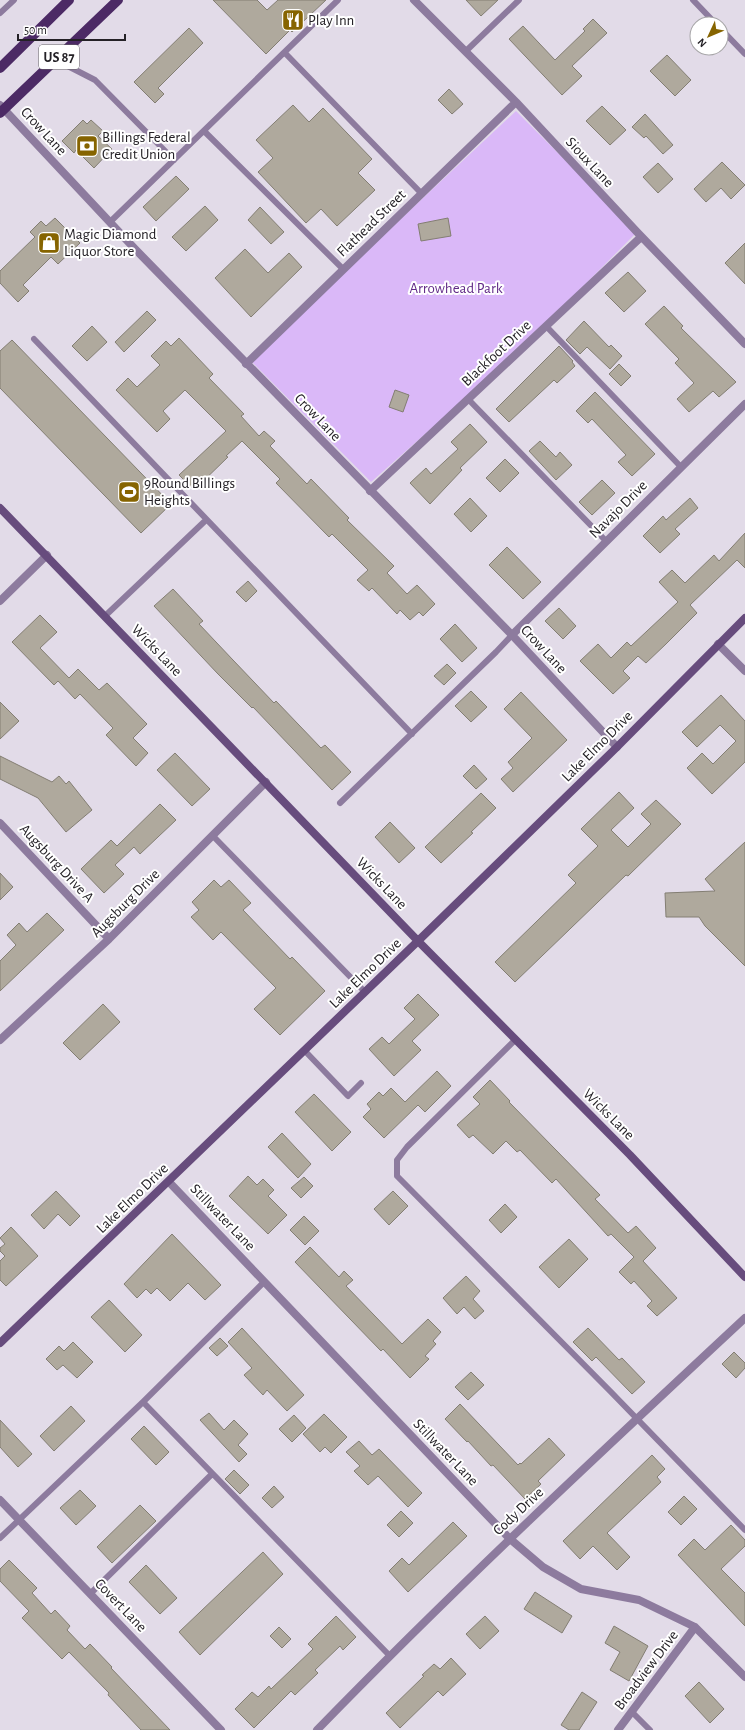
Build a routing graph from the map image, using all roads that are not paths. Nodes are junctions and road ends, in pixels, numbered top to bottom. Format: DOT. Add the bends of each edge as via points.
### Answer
graph roads {
  1 [pos="14,0"];
  2 [pos="69,0"];
  3 [pos="118,0"];
  4 [pos="338,0"];
  5 [pos="414,0"];
  6 [pos="519,0"];
  7 [pos="693,0"];
  8 [pos="0,13"];
  9 [pos="708,16"];
  10 [pos="729,38"];
  11 [pos="466,52"];
  12 [pos="285,53"];
  13 [pos="745,54"];
  14 [pos="56,60"];
  15 [pos="0,68"];
  16 [pos="516,102"];
  17 [pos="1,109"];
  18 [pos="204,132"];
  19 [pos="174,160"];
  20 [pos="422,194"];
  21 [pos="110,222"];
  22 [pos="641,237"];
  23 [pos="344,269"];
  24 [pos="546,326"];
  25 [pos="34,340"];
  26 [pos="745,344"];
  27 [pos="246,364"];
  28 [pos="468,399"];
  29 [pos="745,404"];
  30 [pos="681,467"];
  31 [pos="370,491"];
  32 [pos="0,508"];
  33 [pos="206,520"];
  34 [pos="606,541"];
  35 [pos="47,556"];
  36 [pos="0,602"];
  37 [pos="105,616"];
  38 [pos="745,618"];
  39 [pos="512,635"];
  40 [pos="718,644"];
  41 [pos="745,671"];
  42 [pos="412,734"];
  43 [pos="616,747"];
  44 [pos="266,782"];
  45 [pos="340,803"];
  46 [pos="0,823"];
  47 [pos="213,836"];
  48 [pos="109,939"];
  49 [pos="418,941"];
  50 [pos="365,992"];
  51 [pos="516,1039"];
  52 [pos="0,1040"];
  53 [pos="305,1051"];
  54 [pos="361,1083"];
  55 [pos="169,1182"];
  56 [pos="745,1277"];
  57 [pos="264,1282"];
  58 [pos="745,1318"];
  59 [pos="0,1343"];
  60 [pos="143,1402"];
  61 [pos="637,1419"];
  62 [pos="212,1474"];
  63 [pos="0,1500"];
  64 [pos="19,1519"];
  65 [pos="745,1530"];
  66 [pos="0,1538"];
  67 [pos="509,1538"];
  68 [pos="90,1594"];
  69 [pos="695,1627"];
  70 [pos="389,1655"];
  71 [pos="745,1677"];
  72 [pos="632,1712"];
  73 [pos="221,1730"];
  74 [pos="316,1730"];
  75 [pos="618,1730"];
  76 [pos="650,1730"];
  1 -- 8 [label="lane"];
  2 -- 15 [label="main road, US 87"];
  3 -- 14 [label="main road, US 87"];
  4 -- 12 [label="lane"];
  5 -- 11 [label="street, Sioux Lane"];
  6 -- 11 [label="lane"];
  7 -- 9 [label="lane"];
  10 -- 13 [label="lane"];
  11 -- 16 [label="street, Sioux Lane"];
  12 -- 18 [label="lane"];
  12 -- 20 [label="lane"];
  14 -- 17 [label="main road, US 87"];
  14 -- 19 [label="lane" via="95,80"];
  16 -- 20 [label="street, Flathead Street"];
  16 -- 22 [label="street, Sioux Lane"];
  17 -- 21 [label="street, Crow Lane"];
  18 -- 19 [label="lane"];
  18 -- 23 [label="lane"];
  19 -- 21 [label="lane"];
  20 -- 23 [label="street, Flathead Street"];
  21 -- 27 [label="street, Crow Lane"];
  22 -- 24 [label="street, Blackfoot Drive"];
  22 -- 26 [label="street, Sioux Lane"];
  23 -- 27 [label="street, Flathead Street"];
  24 -- 28 [label="street, Blackfoot Drive"];
  24 -- 30 [label="lane"];
  25 -- 33 [label="lane"];
  27 -- 31 [label="street, Crow Lane"];
  28 -- 31 [label="street, Blackfoot Drive"];
  28 -- 34 [label="lane"];
  29 -- 30 [label="street, Navajo Drive"];
  30 -- 34 [label="street, Navajo Drive"];
  31 -- 39 [label="street, Crow Lane"];
  32 -- 35 [label="main road, Wicks Lane"];
  33 -- 37 [label="lane"];
  33 -- 42 [label="lane"];
  34 -- 39 [label="street, Navajo Drive"];
  35 -- 36 [label="street"];
  35 -- 37 [label="main road, Wicks Lane"];
  37 -- 44 [label="main road, Wicks Lane"];
  38 -- 40 [label="main road, Lake Elmo Drive"];
  39 -- 42 [label="lane"];
  39 -- 43 [label="street, Crow Lane"];
  40 -- 41 [label="street"];
  40 -- 43 [label="main road, Lake Elmo Drive"];
  42 -- 45 [label="lane"];
  43 -- 49 [label="main road, Lake Elmo Drive"];
  44 -- 47 [label="street, Augsburg Drive"];
  44 -- 49 [label="main road, Wicks Lane"];
  46 -- 48 [label="street, Augsburg Drive A"];
  47 -- 48 [label="street, Augsburg Drive"];
  47 -- 50 [label="lane"];
  48 -- 52 [label="street, Augsburg Drive"];
  49 -- 50 [label="main road, Lake Elmo Drive"];
  49 -- 51 [label="main road, Wicks Lane"];
  50 -- 53 [label="main road, Lake Elmo Drive"];
  51 -- 56 [label="main road, Wicks Lane"];
  51 -- 61 [label="lane" via="407,1147 397,1160 397,1176"];
  53 -- 54 [label="lane" via="348,1096"];
  53 -- 55 [label="main road, Lake Elmo Drive"];
  55 -- 57 [label="street, Stillwater Lane"];
  55 -- 59 [label="main road, Lake Elmo Drive"];
  57 -- 60 [label="lane"];
  57 -- 67 [label="street, Stillwater Lane"];
  58 -- 61 [label="street, Cody Drive"];
  60 -- 62 [label="lane"];
  60 -- 64 [label="lane"];
  61 -- 65 [label="lane"];
  61 -- 67 [label="street, Cody Drive"];
  62 -- 68 [label="lane"];
  62 -- 70 [label="lane"];
  63 -- 64 [label="street, Covert Lane"];
  64 -- 66 [label="lane"];
  64 -- 68 [label="street, Covert Lane"];
  67 -- 69 [label="street, Stillwater Lane" via="544,1567 581,1589 639,1600"];
  67 -- 70 [label="street, Cody Drive"];
  68 -- 73 [label="street, Covert Lane"];
  69 -- 71 [label="street, Stillwater Lane"];
  69 -- 72 [label="street, Broadview Drive"];
  70 -- 74 [label="street, Cody Drive"];
  72 -- 75 [label="street, Broadview Drive"];
  72 -- 76 [label="lane"];
}
